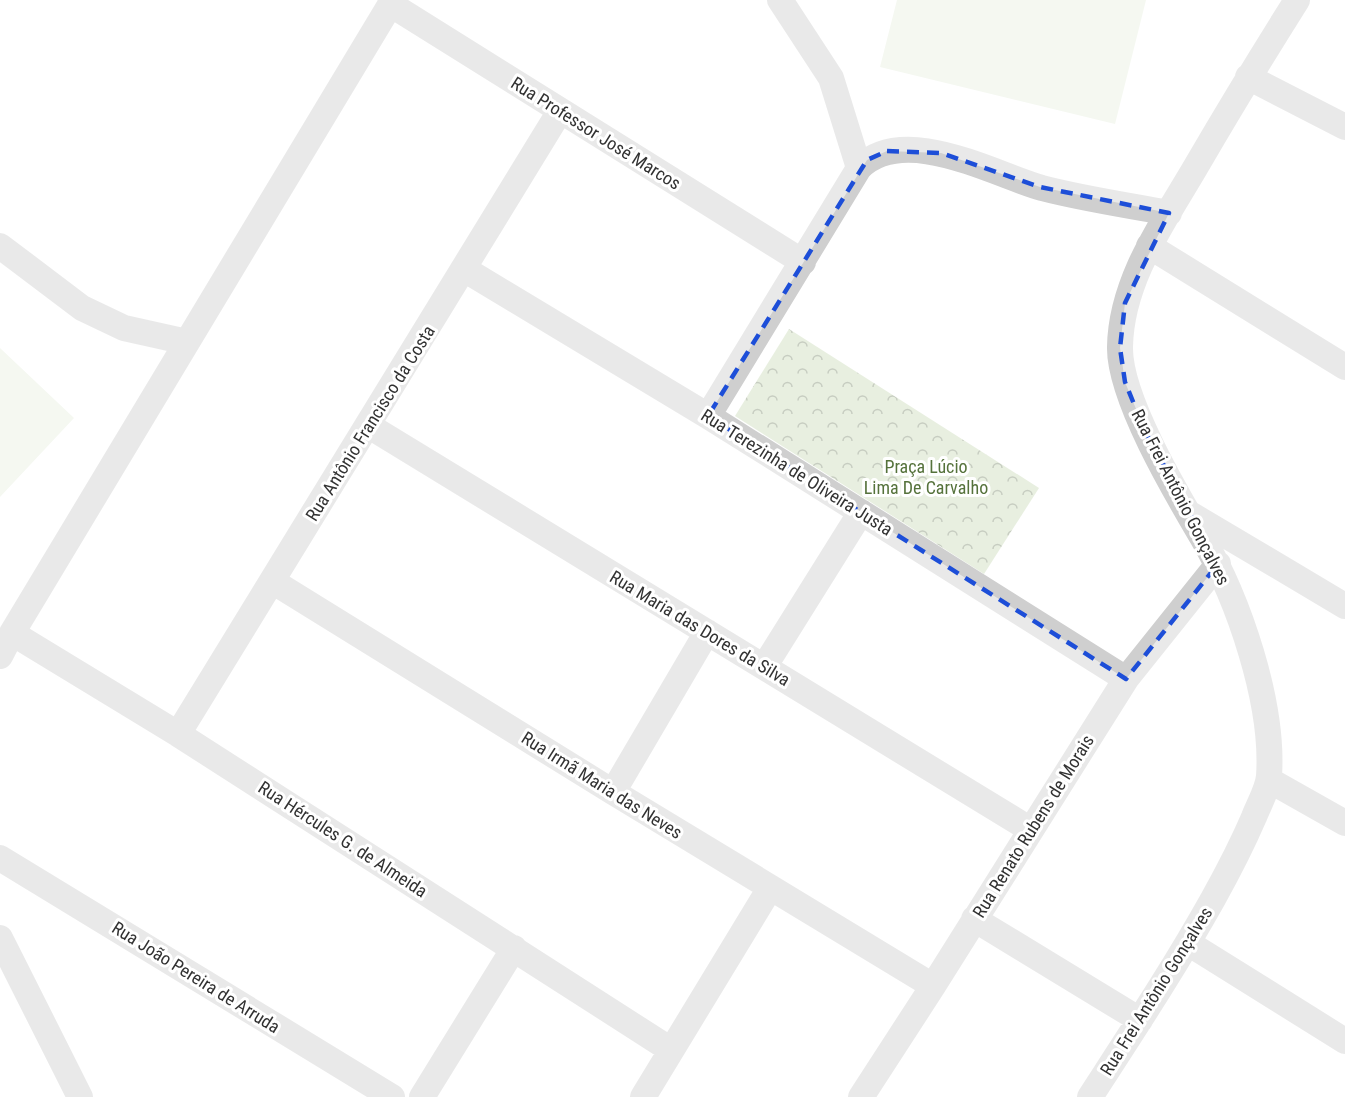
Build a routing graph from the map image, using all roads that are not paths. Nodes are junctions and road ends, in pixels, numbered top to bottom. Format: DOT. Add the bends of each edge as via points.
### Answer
graph roads {
  1 [pos="780,0"];
  2 [pos="1297,0"];
  3 [pos="391,2"];
  4 [pos="1248,77"];
  5 [pos="560,111"];
  6 [pos="1345,127"];
  7 [pos="860,168"];
  8 [pos="1169,213"];
  9 [pos="0,246"];
  10 [pos="1149,246"];
  11 [pos="803,262"];
  12 [pos="465,269"];
  13 [pos="187,342"];
  14 [pos="1345,367"];
  15 [pos="708,416"];
  16 [pos="369,426"];
  17 [pos="861,512"];
  18 [pos="1187,513"];
  19 [pos="1218,564"];
  20 [pos="272,581"];
  21 [pos="1345,606"];
  22 [pos="707,632"];
  23 [pos="12,633"];
  24 [pos="0,656"];
  25 [pos="764,668"];
  26 [pos="1126,679"];
  27 [pos="178,734"];
  28 [pos="1269,780"];
  29 [pos="613,792"];
  30 [pos="1345,823"];
  31 [pos="1031,830"];
  32 [pos="0,858"];
  33 [pos="770,888"];
  34 [pos="974,919"];
  35 [pos="0,938"];
  36 [pos="1188,943"];
  37 [pos="514,948"];
  38 [pos="933,986"];
  39 [pos="1140,1020"];
  40 [pos="1345,1041"];
  41 [pos="671,1050"];
  42 [pos="80,1097"];
  43 [pos="392,1097"];
  44 [pos="422,1097"];
  45 [pos="643,1097"];
  46 [pos="861,1097"];
  47 [pos="1090,1097"];
  1 -- 7 [label="street" via="831,78"];
  2 -- 4 [label="street, Rua Frei Antônio Gonçalves"];
  3 -- 5 [label="street, Rua Professor José Marcos"];
  3 -- 13 [label="street"];
  4 -- 6 [label="street"];
  4 -- 8 [label="street, Rua Frei Antônio Gonçalves"];
  5 -- 11 [label="street, Rua Professor José Marcos"];
  5 -- 12 [label="street, Rua Antônio Francisco da Costa"];
  7 -- 8 [label="street" via="867,160 887,151 941,153 1040,187"];
  7 -- 11 [label="street"];
  8 -- 10 [label="street, Rua Frei Antônio Gonçalves"];
  9 -- 13 [label="street" via="82,308 124,328"];
  10 -- 14 [label="street"];
  10 -- 18 [label="street, Rua Frei Antônio Gonçalves" via="1125,303 1120,348 1125,382"];
  11 -- 15 [label="street"];
  12 -- 15 [label="street, Rua Terezinha de Oliveira Justa"];
  12 -- 16 [label="street, Rua Antônio Francisco da Costa"];
  13 -- 23 [label="street"];
  15 -- 17 [label="street, Rua Terezinha de Oliveira Justa"];
  16 -- 20 [label="street, Rua Antônio Francisco da Costa"];
  16 -- 22 [label="street, Rua Maria das Dores da Silva"];
  17 -- 25 [label="street"];
  17 -- 26 [label="street, Rua Terezinha de Oliveira Justa"];
  18 -- 19 [label="street, Rua Frei Antônio Gonçalves"];
  18 -- 21 [label="street"];
  19 -- 26 [label="street, Rua Renato Rubens de Morais"];
  19 -- 28 [label="street, Rua Frei Antônio Gonçalves" via="1256,664 1267,725"];
  20 -- 27 [label="street, Rua Antônio Francisco da Costa"];
  20 -- 29 [label="street, Rua Irmã Maria das Neves"];
  22 -- 25 [label="street, Rua Maria das Dores da Silva"];
  22 -- 29 [label="street"];
  23 -- 24 [label="street"];
  23 -- 27 [label="street, Rua Hércules G. de Almeida"];
  25 -- 31 [label="street, Rua Maria das Dores da Silva"];
  26 -- 31 [label="street, Rua Renato Rubens de Morais"];
  27 -- 37 [label="street, Rua Hércules G. de Almeida"];
  28 -- 30 [label="street"];
  28 -- 36 [label="street, Rua Frei Antônio Gonçalves" via="1243,843"];
  29 -- 33 [label="street, Rua Irmã Maria das Neves"];
  31 -- 34 [label="street, Rua Renato Rubens de Morais"];
  32 -- 43 [label="street, Rua João Pereira de Arruda"];
  33 -- 38 [label="street, Rua Irmã Maria das Neves"];
  33 -- 41 [label="street"];
  34 -- 38 [label="street, Rua Renato Rubens de Morais"];
  34 -- 39 [label="street"];
  35 -- 42 [label="street"];
  36 -- 39 [label="street, Rua Frei Antônio Gonçalves"];
  36 -- 40 [label="street"];
  37 -- 41 [label="street, Rua Hércules G. de Almeida"];
  37 -- 44 [label="street"];
  38 -- 46 [label="street, Rua Renato Rubens de Morais"];
  39 -- 47 [label="street, Rua Frei Antônio Gonçalves"];
  41 -- 45 [label="street"];
}
